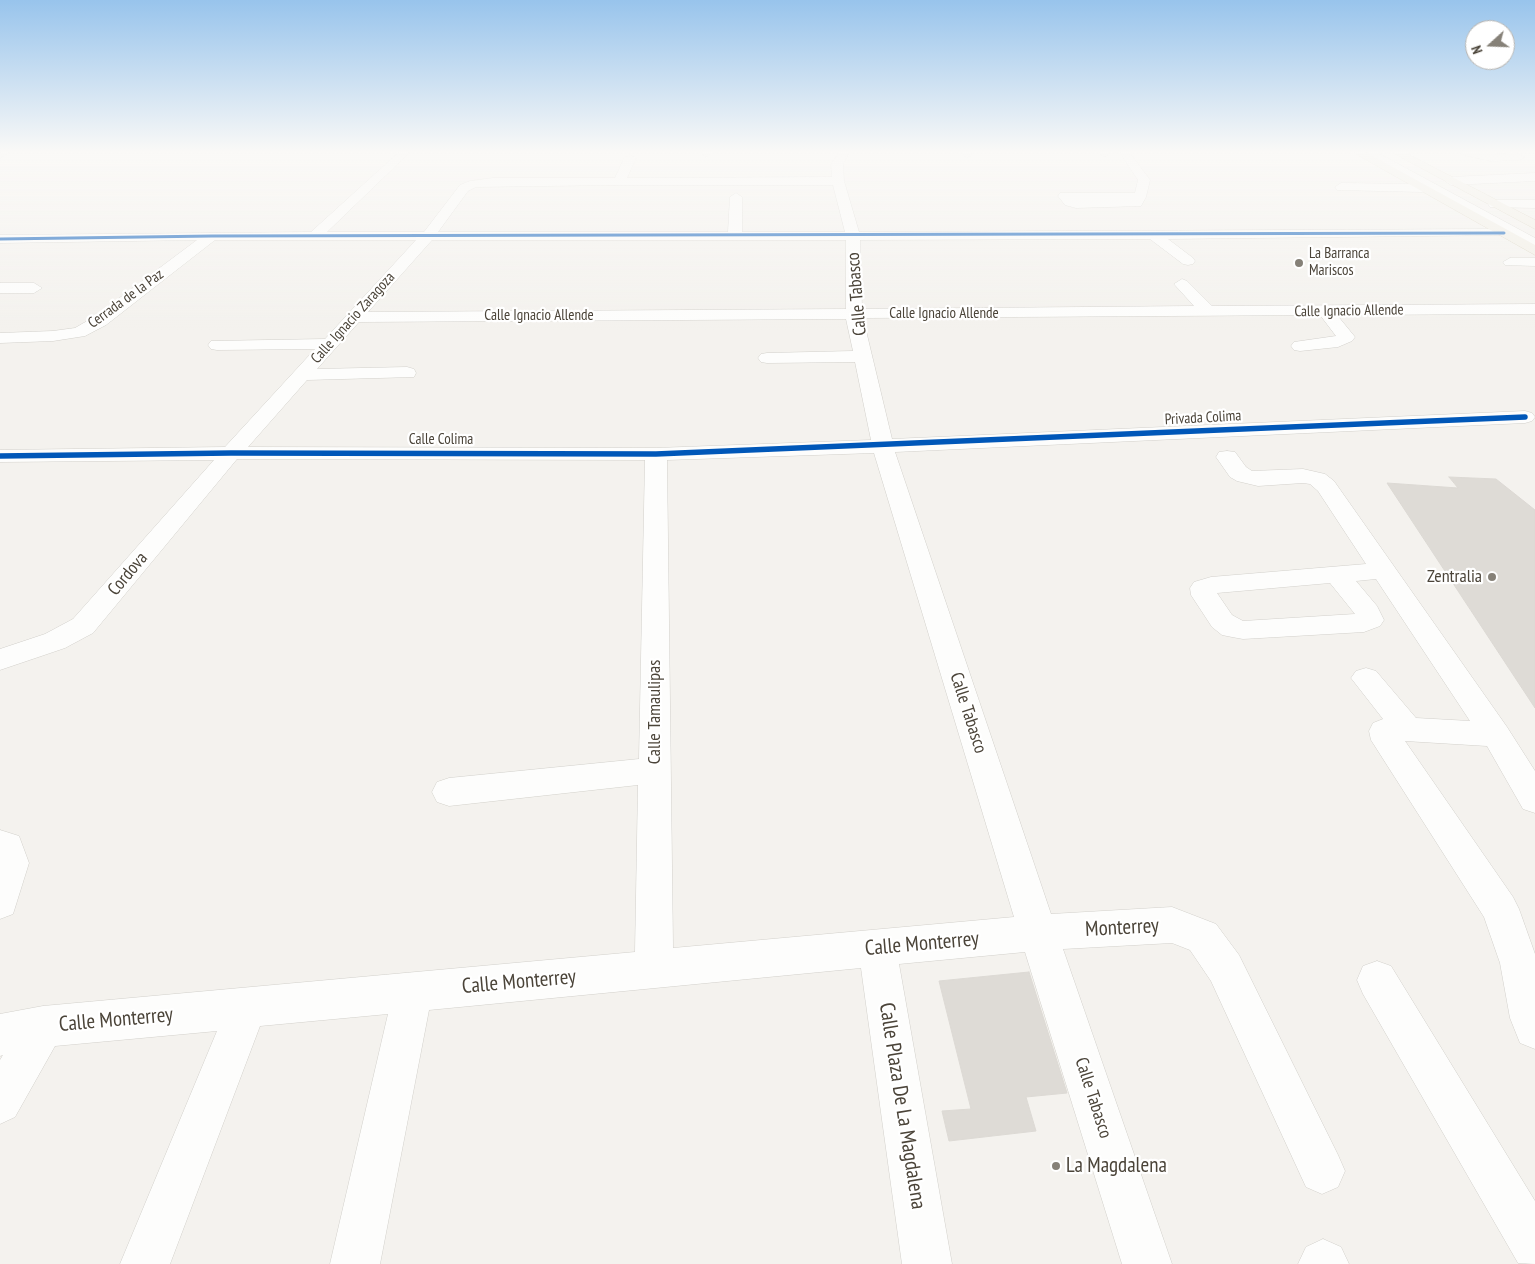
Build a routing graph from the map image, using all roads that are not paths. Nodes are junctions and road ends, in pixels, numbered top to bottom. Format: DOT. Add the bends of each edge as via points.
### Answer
graph roads {
  1 [pos="341,212"];
  2 [pos="446,212"];
  3 [pos="736,212"];
  4 [pos="848,212"];
  5 [pos="1466,212"];
  6 [pos="1477,212"];
  7 [pos="1495,212"];
  8 [pos="1509,212"];
  9 [pos="1138,216"];
  10 [pos="1535,226"];
  11 [pos="1191,227"];
  12 [pos="1504,233"];
  13 [pos="1535,234"];
  14 [pos="1154,235"];
  15 [pos="212,236"];
  16 [pos="315,236"];
  17 [pos="428,236"];
  18 [pos="735,236"];
  19 [pos="852,236"];
  20 [pos="0,239"];
  21 [pos="1535,244"];
  22 [pos="1535,251"];
  23 [pos="1188,261"];
  24 [pos="1510,262"];
  25 [pos="1535,262"];
  26 [pos="1182,284"];
  27 [pos="0,288"];
  28 [pos="34,288"];
  29 [pos="1535,309"];
  30 [pos="1263,311"];
  31 [pos="1325,311"];
  32 [pos="1208,312"];
  33 [pos="854,314"];
  34 [pos="354,317"];
  35 [pos="0,338"];
  36 [pos="329,344"];
  37 [pos="217,345"];
  38 [pos="863,356"];
  39 [pos="767,358"];
  40 [pos="407,374"];
  41 [pos="301,375"];
  42 [pos="1525,417"];
  43 [pos="883,446"];
  44 [pos="230,453"];
  45 [pos="656,454"];
  46 [pos="0,456"];
  47 [pos="1227,457"];
  48 [pos="1385,570"];
  49 [pos="1337,574"];
  50 [pos="0,660"];
  51 [pos="1366,678"];
  52 [pos="1408,729"];
  53 [pos="1496,735"];
  54 [pos="654,770"];
  55 [pos="449,792"];
  56 [pos="1535,800"];
  57 [pos="0,845"];
  58 [pos="0,902"];
  59 [pos="1038,933"];
  60 [pos="877,948"];
  61 [pos="654,969"];
  62 [pos="1377,980"];
  63 [pos="413,992"];
  64 [pos="247,1008"];
  65 [pos="1533,1022"];
  66 [pos="43,1027"];
  67 [pos="0,1034"];
  68 [pos="0,1102"];
  69 [pos="1322,1172"];
  70 [pos="1535,1246"];
  71 [pos="145,1264"];
  72 [pos="355,1264"];
  73 [pos="927,1264"];
  74 [pos="1148,1264"];
  1 -- 16 [label="street"];
  2 -- 17 [label="street, Calle Ignacio Zaragoza"];
  3 -- 18 [label="street"];
  4 -- 19 [label="street, Calle Tabasco"];
  5 -- 12 [label="main road"];
  6 -- 21 [label="street"];
  7 -- 13 [label="street"];
  8 -- 10 [label="main road"];
  9 -- 11 [label="street" via="1099,220"];
  11 -- 12 [label="street"];
  11 -- 14 [label="street"];
  12 -- 22 [label="main road"];
  14 -- 19 [label="street"];
  14 -- 23 [label="street"];
  15 -- 16 [label="street"];
  15 -- 20 [label="street"];
  15 -- 35 [label="street, Cerrada de la Paz" via="100,321 79,332"];
  16 -- 17 [label="street"];
  17 -- 18 [label="street"];
  17 -- 34 [label="street, Calle Ignacio Zaragoza"];
  18 -- 19 [label="street" via="776,230"];
  19 -- 33 [label="street, Calle Tabasco"];
  24 -- 25 [label="street"];
  26 -- 32 [label="street"];
  27 -- 28 [label="street"];
  29 -- 31 [label="street, Calle Ignacio Allende"];
  30 -- 31 [label="street, Calle Ignacio Allende"];
  30 -- 31 [label="street" via="1295,342 1338,342 1346,337"];
  30 -- 32 [label="street, Calle Ignacio Allende"];
  32 -- 33 [label="street, Calle Ignacio Allende"];
  33 -- 34 [label="street, Calle Ignacio Allende"];
  33 -- 38 [label="street, Calle Tabasco"];
  34 -- 36 [label="street, Calle Ignacio Zaragoza"];
  36 -- 37 [label="street"];
  36 -- 41 [label="street, Calle Ignacio Zaragoza"];
  38 -- 39 [label="street"];
  38 -- 43 [label="street, Calle Tabasco"];
  40 -- 41 [label="street"];
  41 -- 44 [label="street, Calle Ignacio Zaragoza"];
  42 -- 43 [label="street, Privada Colima"];
  43 -- 45 [label="street, Calle Colima"];
  43 -- 59 [label="street, Calle Tabasco"];
  44 -- 45 [label="street, Calle Colima"];
  44 -- 46 [label="street, Calle Colima"];
  44 -- 50 [label="street, Cordova" via="83,626"];
  45 -- 54 [label="street, Calle Tamaulipas"];
  47 -- 48 [label="street" via="1238,472 1258,479 1303,476 1317,479 1326,486"];
  48 -- 49 [label="street"];
  48 -- 53 [label="street"];
  49 -- 49 [label="street" via="1211,585 1203,588 1204,596 1222,621 1243,630 1364,623 1370,620 1368,612"];
  51 -- 52 [label="street"];
  52 -- 53 [label="street"];
  52 -- 65 [label="street" via="1384,731 1500,909 1519,963"];
  53 -- 56 [label="street"];
  54 -- 55 [label="street"];
  54 -- 61 [label="street, Calle Tamaulipas"];
  57 -- 58 [label="street" via="7,847 11,863"];
  59 -- 60 [label="street, Calle Monterrey"];
  59 -- 69 [label="street, Monterrey" via="1172,925 1203,937 1225,968"];
  59 -- 74 [label="street, Calle Tabasco"];
  60 -- 61 [label="street, Calle Monterrey"];
  60 -- 73 [label="street, Calle Plaza De La Magdalena"];
  61 -- 63 [label="street, Calle Monterrey"];
  62 -- 70 [label="street"];
  63 -- 64 [label="street, Calle Monterrey"];
  63 -- 72 [label="street"];
  64 -- 66 [label="street, Calle Monterrey"];
  64 -- 71 [label="street"];
  66 -- 67 [label="street, Calle Monterrey"];
  66 -- 68 [label="street"];
}
